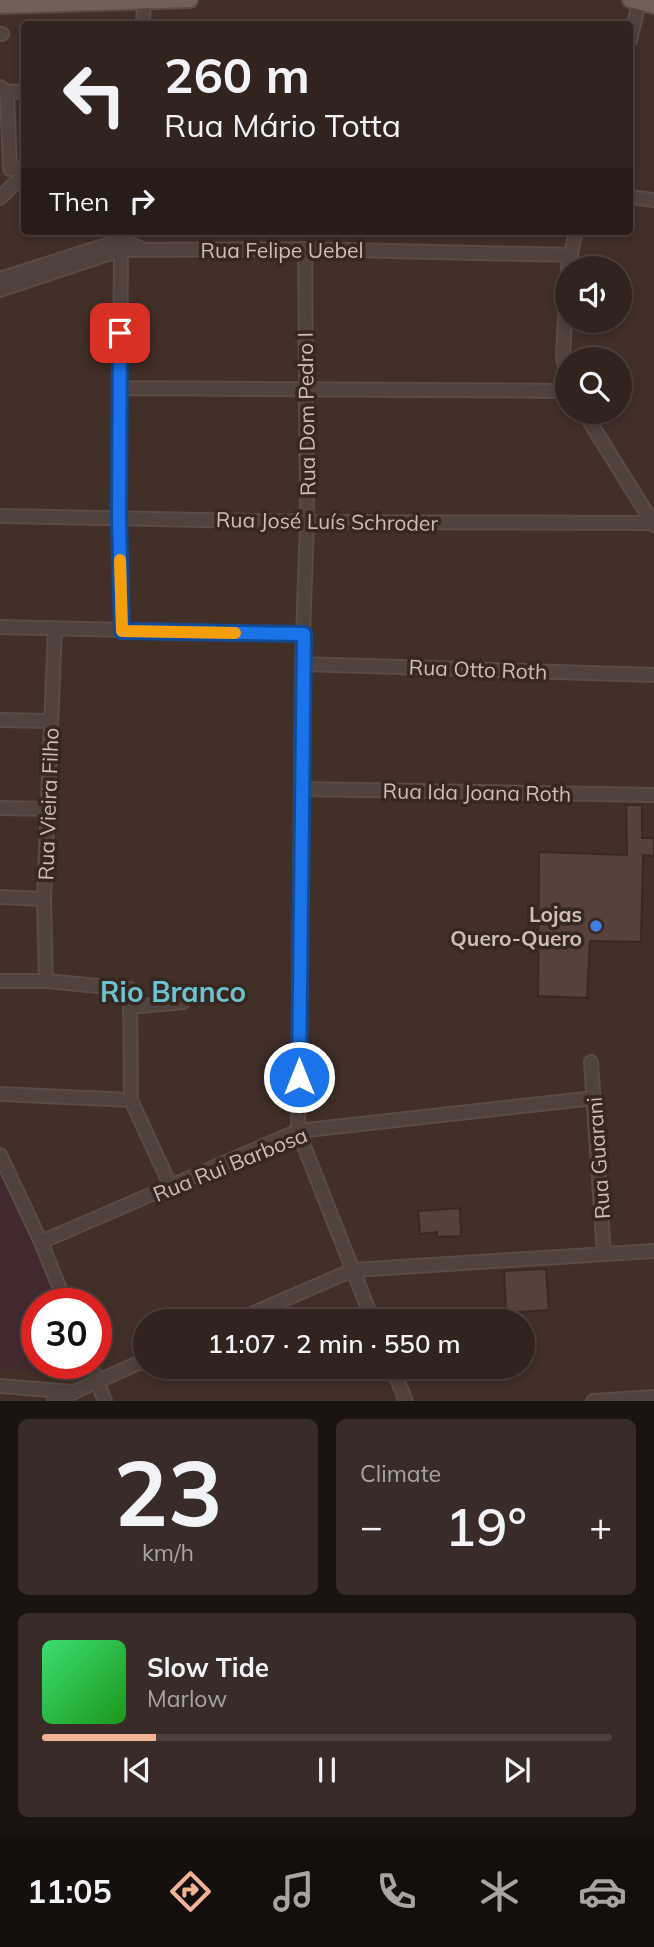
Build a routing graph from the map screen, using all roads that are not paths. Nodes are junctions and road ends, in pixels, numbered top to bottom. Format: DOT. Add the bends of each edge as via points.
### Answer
graph roads {
  1 [pos="144,0"];
  2 [pos="190,0"];
  3 [pos="641,2"];
  4 [pos="0,6"];
  5 [pos="143,21"];
  6 [pos="633,30"];
  7 [pos="4,90"];
  8 [pos="21,171"];
  9 [pos="21,175"];
  10 [pos="633,197"];
  11 [pos="0,198"];
  12 [pos="654,200"];
  13 [pos="575,235"];
  14 [pos="305,249"];
  15 [pos="121,250"];
  16 [pos="143,250"];
  17 [pos="570,256"];
  18 [pos="555,261"];
  19 [pos="0,279"];
  20 [pos="0,290"];
  21 [pos="120,388"];
  22 [pos="305,390"];
  23 [pos="555,391"];
  24 [pos="591,424"];
  25 [pos="0,516"];
  26 [pos="119,519"];
  27 [pos="307,522"];
  28 [pos="653,524"];
  29 [pos="0,627"];
  30 [pos="55,628"];
  31 [pos="122,631"];
  32 [pos="304,634"];
  33 [pos="302,664"];
  34 [pos="654,675"];
  35 [pos="0,720"];
  36 [pos="51,721"];
  37 [pos="301,789"];
  38 [pos="654,795"];
  39 [pos="0,808"];
  40 [pos="47,809"];
  41 [pos="0,897"];
  42 [pos="44,899"];
  43 [pos="0,981"];
  44 [pos="46,981"];
  45 [pos="183,1002"];
  46 [pos="130,1007"];
  47 [pos="592,1062"];
  48 [pos="0,1094"];
  49 [pos="594,1098"];
  50 [pos="131,1100"];
  51 [pos="298,1131"];
  52 [pos="0,1155"];
  53 [pos="171,1187"];
  54 [pos="41,1242"];
  55 [pos="654,1251"];
  56 [pos="604,1254"];
  57 [pos="353,1270"];
  58 [pos="60,1288"];
  59 [pos="263,1309"];
  60 [pos="368,1309"];
  61 [pos="133,1365"];
  62 [pos="397,1379"];
  63 [pos="97,1381"];
  64 [pos="0,1386"];
  65 [pos="76,1392"];
  66 [pos="654,1397"];
  67 [pos="54,1401"];
  68 [pos="105,1401"];
  69 [pos="406,1401"];
  70 [pos="593,1401"];
  1 -- 2 [label="main road"];
  1 -- 4 [label="main road"];
  1 -- 5 [label="street"];
  3 -- 6 [label="street"];
  7 -- 8 [label="street" via="10,169"];
  9 -- 11 [label="street"];
  10 -- 12 [label="street"];
  13 -- 17 [label="street"];
  14 -- 16 [label="street, Rua Felipe Uebel"];
  14 -- 18 [label="street, Rua Felipe Uebel"];
  14 -- 22 [label="street, Rua Dom Pedro I"];
  15 -- 16 [label="street, Rua Felipe Uebel"];
  15 -- 20 [label="street, Rua Felipe Uebel"];
  15 -- 21 [label="street"];
  16 -- 19 [label="street" via="123,241"];
  21 -- 22 [label="street"];
  21 -- 26 [label="street"];
  22 -- 23 [label="street"];
  22 -- 27 [label="street, Rua Dom Pedro I"];
  24 -- 28 [label="street"];
  25 -- 26 [label="street, Rua José Luís Schroder"];
  26 -- 27 [label="street, Rua José Luís Schroder"];
  26 -- 31 [label="street"];
  27 -- 28 [label="street, Rua José Luís Schroder"];
  27 -- 32 [label="street, Rua Dom Pedro I"];
  29 -- 30 [label="street"];
  30 -- 31 [label="street"];
  30 -- 36 [label="street, Rua Vieira Filho"];
  31 -- 32 [label="street"];
  32 -- 33 [label="street, Rua Dom Pedro I"];
  33 -- 34 [label="street, Rua Otto Roth"];
  33 -- 37 [label="street, Rua Dom Pedro I"];
  35 -- 36 [label="street"];
  36 -- 40 [label="street, Rua Vieira Filho"];
  37 -- 38 [label="street, Rua Ida Joana Roth"];
  37 -- 51 [label="street, Rua Dom Pedro I"];
  39 -- 40 [label="street"];
  40 -- 42 [label="street, Rua Vieira Filho"];
  41 -- 42 [label="street"];
  42 -- 44 [label="street, Rua Vieira Filho"];
  43 -- 44 [label="street"];
  44 -- 46 [label="street" via="130,989"];
  45 -- 46 [label="street"];
  46 -- 50 [label="street"];
  47 -- 49 [label="street, Rua Guarani"];
  48 -- 50 [label="street"];
  49 -- 51 [label="street, Rua Rui Barbosa"];
  49 -- 56 [label="street, Rua Guarani"];
  50 -- 53 [label="street"];
  51 -- 53 [label="street, Rua Rui Barbosa"];
  51 -- 57 [label="street, Rua Dom Pedro I"];
  52 -- 54 [label="street"];
  53 -- 54 [label="street, Rua Rui Barbosa"];
  54 -- 58 [label="street"];
  55 -- 56 [label="street"];
  56 -- 57 [label="street"];
  57 -- 59 [label="street"];
  57 -- 60 [label="street, Rua Dom Pedro I"];
  61 -- 63 [label="street"];
  62 -- 69 [label="street"];
  63 -- 65 [label="street"];
  63 -- 68 [label="street"];
  64 -- 65 [label="street"];
  65 -- 67 [label="street"];
  66 -- 70 [label="street"];
}
